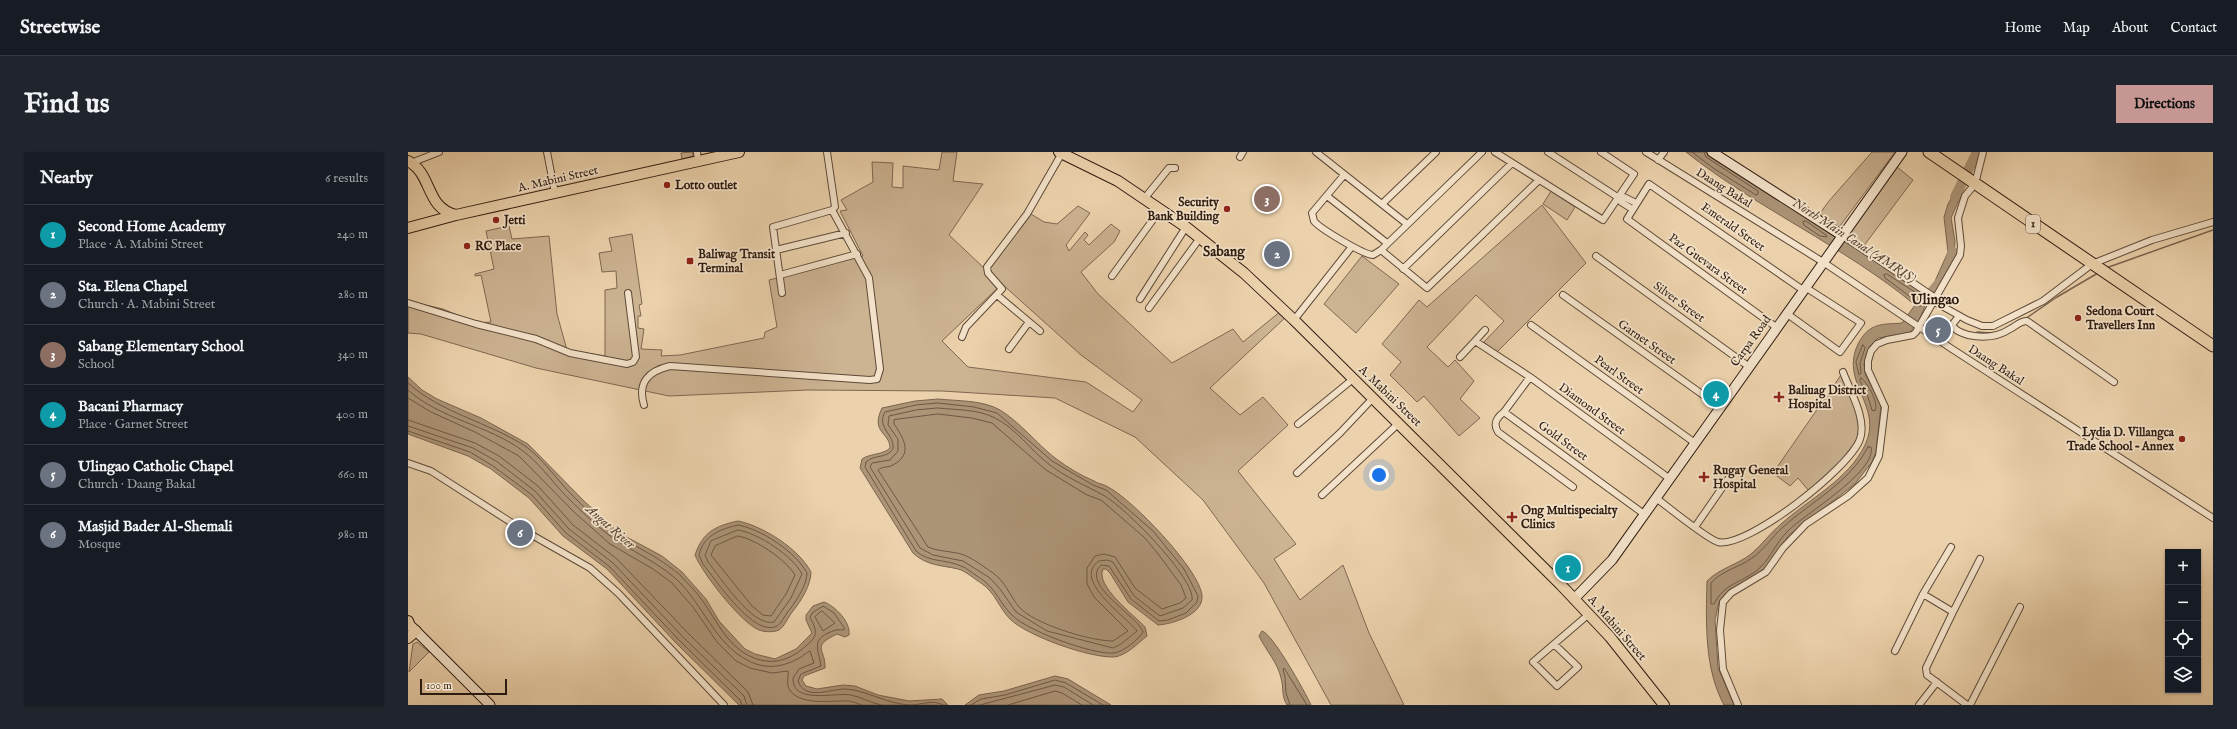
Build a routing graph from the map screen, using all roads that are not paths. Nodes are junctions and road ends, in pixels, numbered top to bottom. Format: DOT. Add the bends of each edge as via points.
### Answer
graph roads {
  1 [pos="439,152"];
  2 [pos="546,152"];
  3 [pos="739,152"];
  4 [pos="827,152"];
  5 [pos="1316,152"];
  6 [pos="1436,152"];
  7 [pos="1482,152"];
  8 [pos="1495,152"];
  9 [pos="1548,152"];
  10 [pos="1601,152"];
  11 [pos="1646,152"];
  12 [pos="1664,152"];
  13 [pos="1712,152"];
  14 [pos="1902,152"];
  15 [pos="1929,152"];
  16 [pos="1983,152"];
  17 [pos="1061,153"];
  18 [pos="698,156"];
  19 [pos="1658,160"];
  20 [pos="409,162"];
  21 [pos="1512,163"];
  22 [pos="1175,168"];
  23 [pos="1344,175"];
  24 [pos="1539,180"];
  25 [pos="1969,180"];
  26 [pos="555,193"];
  27 [pos="1327,196"];
  28 [pos="1619,198"];
  29 [pos="1144,199"];
  30 [pos="1636,203"];
  31 [pos="1382,204"];
  32 [pos="1632,209"];
  33 [pos="832,210"];
  34 [pos="1160,210"];
  35 [pos="456,215"];
  36 [pos="2213,222"];
  37 [pos="1407,224"];
  38 [pos="1186,227"];
  39 [pos="408,228"];
  40 [pos="846,233"];
  41 [pos="1842,237"];
  42 [pos="1200,238"];
  43 [pos="1387,244"];
  44 [pos="1350,249"];
  45 [pos="776,250"];
  46 [pos="1381,250"];
  47 [pos="857,254"];
  48 [pos="1596,256"];
  49 [pos="1823,262"];
  50 [pos="2093,265"];
  51 [pos="1403,269"];
  52 [pos="780,275"];
  53 [pos="1112,276"];
  54 [pos="1804,289"];
  55 [pos="628,293"];
  56 [pos="782,293"];
  57 [pos="997,295"];
  58 [pos="1563,295"];
  59 [pos="1932,297"];
  60 [pos="1140,299"];
  61 [pos="408,303"];
  62 [pos="1149,308"];
  63 [pos="1786,313"];
  64 [pos="1959,316"];
  65 [pos="1294,320"];
  66 [pos="1029,322"];
  67 [pos="1531,325"];
  68 [pos="1918,326"];
  69 [pos="1776,327"];
  70 [pos="1485,330"];
  71 [pos="1040,331"];
  72 [pos="962,337"];
  73 [pos="1475,341"];
  74 [pos="2213,346"];
  75 [pos="1009,349"];
  76 [pos="1460,357"];
  77 [pos="1748,366"];
  78 [pos="1843,372"];
  79 [pos="1530,377"];
  80 [pos="1353,379"];
  81 [pos="2114,382"];
  82 [pos="1373,398"];
  83 [pos="644,405"];
  84 [pos="1720,407"];
  85 [pos="1504,412"];
  86 [pos="1298,424"];
  87 [pos="1399,424"];
  88 [pos="1695,443"];
  89 [pos="408,463"];
  90 [pos="1733,472"];
  91 [pos="1297,473"];
  92 [pos="1670,479"];
  93 [pos="1573,487"];
  94 [pos="1322,495"];
  95 [pos="1656,498"];
  96 [pos="1644,514"];
  97 [pos="2213,518"];
  98 [pos="1695,527"];
  99 [pos="1951,547"];
  100 [pos="1980,559"];
  101 [pos="1923,594"];
  102 [pos="1574,599"];
  103 [pos="2020,608"];
  104 [pos="1953,612"];
  105 [pos="1589,614"];
  106 [pos="411,625"];
  107 [pos="408,638"];
  108 [pos="1554,644"];
  109 [pos="1895,651"];
  110 [pos="1937,682"];
  111 [pos="490,705"];
  112 [pos="724,705"];
  113 [pos="1664,705"];
  114 [pos="1738,705"];
  115 [pos="1919,705"];
  116 [pos="1967,705"];
  117 [pos="1970,705"];
  1 -- 20 [label="street"];
  2 -- 26 [label="street"];
  3 -- 18 [label="main road, A. Mabini Street"];
  4 -- 33 [label="street" via="836,202"];
  5 -- 23 [label="street"];
  6 -- 31 [label="street"];
  7 -- 37 [label="street"];
  8 -- 21 [label="street"];
  9 -- 28 [label="street"];
  10 -- 28 [label="street" via="1634,174"];
  11 -- 19 [label="street, Daang Bakal"];
  12 -- 19 [label="street"];
  13 -- 41 [label="street"];
  14 -- 41 [label="street, Carpa Road"];
  15 -- 25 [label="highway, 1"];
  16 -- 25 [label="street"];
  17 -- 29 [label="main road, A. Mabini Street" via="1102,172"];
  17 -- 57 [label="street" via="1027,214 987,267 988,273 1002,289"];
  18 -- 26 [label="main road, A. Mabini Street"];
  19 -- 49 [label="street, Daang Bakal"];
  20 -- 35 [label="main road" via="420,171 438,206 446,213"];
  21 -- 24 [label="street"];
  21 -- 51 [label="street"];
  22 -- 29 [label="street" via="1169,168"];
  23 -- 27 [label="street"];
  23 -- 31 [label="street"];
  24 -- 28 [label="street" via="1603,220"];
  24 -- 51 [label="street" via="1427,288"];
  25 -- 50 [label="highway, 1"];
  25 -- 59 [label="street" via="1958,218 1960,255 1952,273"];
  26 -- 35 [label="main road, A. Mabini Street"];
  27 -- 43 [label="street"];
  27 -- 46 [label="street" via="1312,214 1316,223 1370,255"];
  28 -- 30 [label="street" via="1624,197"];
  28 -- 32 [label="street"];
  29 -- 34 [label="main road, A. Mabini Street"];
  30 -- 32 [label="street"];
  30 -- 54 [label="street, Emerald Street" via="1649,184"];
  31 -- 37 [label="street"];
  32 -- 69 [label="street, Paz Guevara Street" via="1627,219"];
  33 -- 40 [label="street"];
  33 -- 45 [label="street" via="773,227"];
  34 -- 38 [label="main road, A. Mabini Street"];
  34 -- 53 [label="street"];
  35 -- 39 [label="main road, A. Mabini Street"];
  36 -- 50 [label="street" via="2152,240"];
  37 -- 43 [label="street"];
  38 -- 42 [label="main road, A. Mabini Street"];
  38 -- 60 [label="street"];
  40 -- 45 [label="street"];
  40 -- 47 [label="street"];
  41 -- 49 [label="street, Carpa Road"];
  41 -- 59 [label="street"];
  42 -- 62 [label="street"];
  42 -- 65 [label="main road, A. Mabini Street" via="1244,273"];
  43 -- 46 [label="street"];
  44 -- 65 [label="street"];
  45 -- 52 [label="street"];
  46 -- 51 [label="street"];
  47 -- 52 [label="street"];
  47 -- 83 [label="street" via="866,268 871,286 880,369 877,378 870,380 670,366 648,376 641,396"];
  48 -- 77 [label="street, Silver Street"];
  49 -- 54 [label="street, Carpa Road"];
  49 -- 68 [label="street, Daang Bakal"];
  50 -- 64 [label="street" via="2043,301 2001,324 1982,326"];
  50 -- 74 [label="highway, 1"];
  52 -- 56 [label="street"];
  54 -- 63 [label="street, Carpa Road"];
  54 -- 63 [label="street, Emerald Street" via="1861,323 1840,352"];
  55 -- 61 [label="street" via="636,357 628,364 570,354 536,339"];
  57 -- 66 [label="street"];
  57 -- 72 [label="street" via="966,327"];
  58 -- 84 [label="street, Garnet Street"];
  59 -- 64 [label="street"];
  59 -- 68 [label="street"];
  63 -- 69 [label="street, Carpa Road"];
  64 -- 81 [label="street" via="1952,325 1955,329 1982,337 2000,334 2027,321"];
  65 -- 80 [label="main road, A. Mabini Street"];
  66 -- 71 [label="street"];
  66 -- 75 [label="street"];
  67 -- 88 [label="street, Pearl Street"];
  68 -- 97 [label="street, Daang Bakal"];
  68 -- 114 [label="street" via="1913,335 1887,340 1871,351 1868,370 1885,407 1879,456 1868,478 1848,496 1806,524 1783,548 1766,572 1731,593 1723,602 1720,646 1723,669"];
  69 -- 77 [label="street, Carpa Road"];
  70 -- 73 [label="street"];
  73 -- 76 [label="street"];
  73 -- 79 [label="street, Diamond Street"];
  77 -- 84 [label="street, Carpa Road"];
  78 -- 98 [label="street" via="1857,408 1861,433 1854,450 1838,469 1780,516 1740,538 1717,542"];
  79 -- 85 [label="street"];
  79 -- 92 [label="street, Diamond Street"];
  80 -- 82 [label="main road, A. Mabini Street"];
  80 -- 86 [label="street"];
  82 -- 87 [label="main road, A. Mabini Street"];
  82 -- 91 [label="street"];
  84 -- 88 [label="street, Carpa Road"];
  85 -- 93 [label="street" via="1496,420 1498,432"];
  85 -- 96 [label="street, Gold Street"];
  87 -- 94 [label="street"];
  87 -- 102 [label="main road, A. Mabini Street"];
  88 -- 92 [label="street, Carpa Road"];
  89 -- 112 [label="street" via="431,471 523,530 590,568 618,593"];
  90 -- 98 [label="street"];
  92 -- 95 [label="street, Carpa Road"];
  95 -- 96 [label="street, Carpa Road"];
  95 -- 98 [label="street"];
  96 -- 102 [label="street, Carpa Road" via="1612,560"];
  99 -- 101 [label="street"];
  100 -- 104 [label="street"];
  101 -- 104 [label="street"];
  101 -- 109 [label="street"];
  102 -- 105 [label="main road, A. Mabini Street"];
  103 -- 117 [label="street"];
  104 -- 110 [label="street" via="1926,668 1927,675"];
  105 -- 108 [label="street"];
  105 -- 113 [label="main road, A. Mabini Street"];
  106 -- 107 [label="main road"];
  106 -- 111 [label="street"];
  108 -- 108 [label="street" via="1534,662 1557,686 1578,667"];
  110 -- 115 [label="street"];
  110 -- 116 [label="street"];
}
